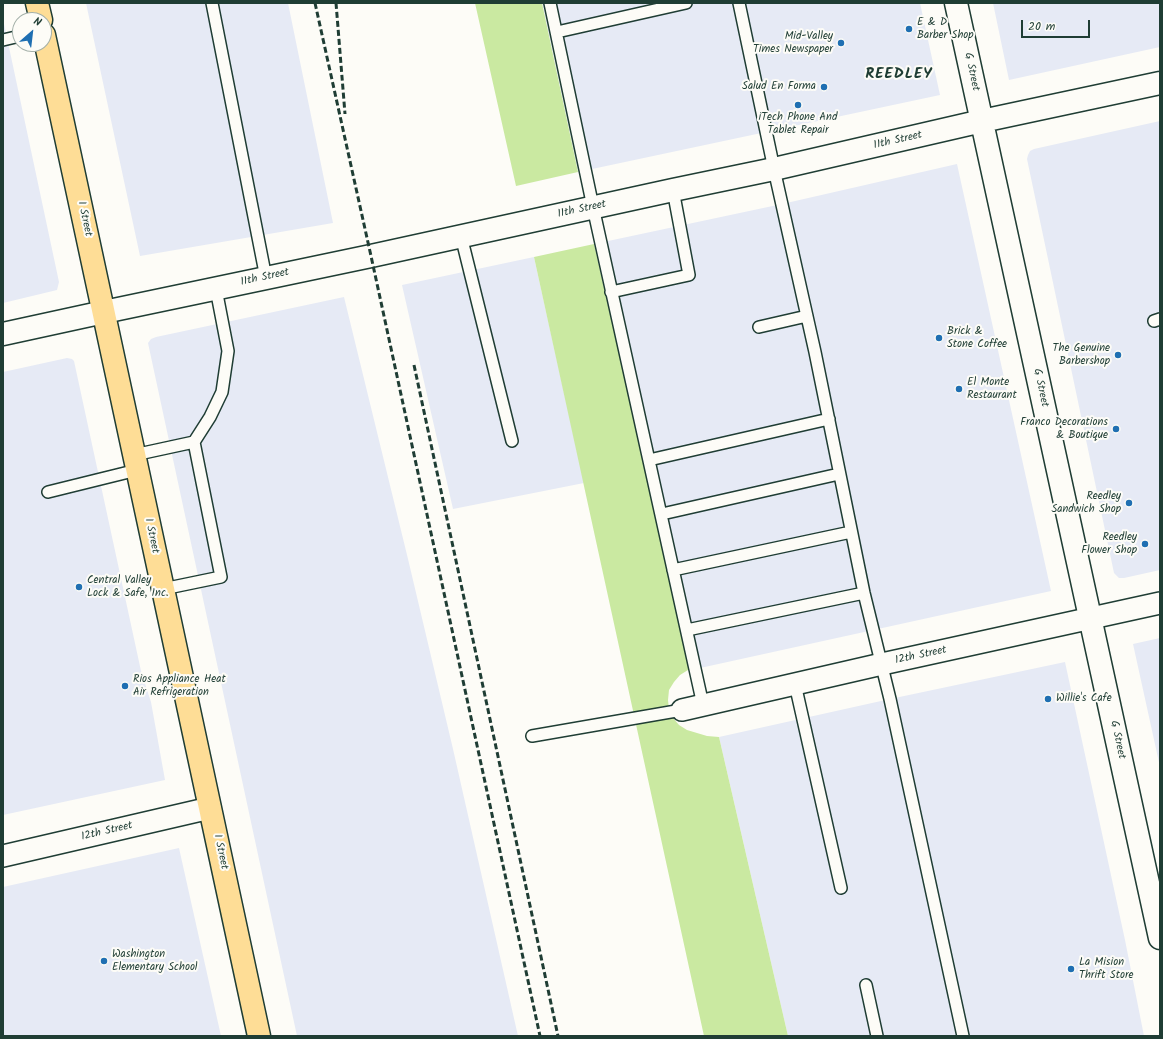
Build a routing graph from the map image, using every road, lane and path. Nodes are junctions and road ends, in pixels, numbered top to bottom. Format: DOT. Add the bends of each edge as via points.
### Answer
graph roads {
  1 [pos="212,3"];
  2 [pos="550,3"];
  3 [pos="686,3"];
  4 [pos="739,3"];
  5 [pos="956,3"];
  6 [pos="557,32"];
  7 [pos="48,52"];
  8 [pos="1160,83"];
  9 [pos="982,121"];
  10 [pos="774,169"];
  11 [pos="673,190"];
  12 [pos="593,207"];
  13 [pos="461,236"];
  14 [pos="266,278"];
  15 [pos="216,289"];
  16 [pos="612,292"];
  17 [pos="104,312"];
  18 [pos="807,316"];
  19 [pos="759,327"];
  20 [pos="3,334"];
  21 [pos="829,419"];
  22 [pos="512,441"];
  23 [pos="194,442"];
  24 [pos="650,460"];
  25 [pos="136,463"];
  26 [pos="839,474"];
  27 [pos="48,492"];
  28 [pos="662,514"];
  29 [pos="851,532"];
  30 [pos="673,570"];
  31 [pos="163,589"];
  32 [pos="864,593"];
  33 [pos="1160,603"];
  34 [pos="1090,618"];
  35 [pos="687,630"];
  36 [pos="882,664"];
  37 [pos="795,684"];
  38 [pos="703,705"];
  39 [pos="682,710"];
  40 [pos="532,736"];
  41 [pos="210,808"];
  42 [pos="3,856"];
  43 [pos="841,888"];
  44 [pos="1160,938"];
  45 [pos="866,985"];
  46 [pos="259,1036"];
  47 [pos="878,1036"];
  48 [pos="964,1036"];
  1 -- 14 [label="lane"];
  2 -- 6 [label="lane"];
  3 -- 6 [label="lane"];
  4 -- 10 [label="lane"];
  5 -- 9 [label="main road, G Street"];
  6 -- 12 [label="lane"];
  7 -- 17 [label="main road, I Street"];
  8 -- 9 [label="main road, 11th Street"];
  9 -- 10 [label="main road, 11th Street"];
  9 -- 34 [label="main road, G Street"];
  10 -- 11 [label="main road, 11th Street"];
  10 -- 18 [label="lane"];
  11 -- 12 [label="main road, 11th Street"];
  11 -- 16 [label="lane" via="689,275"];
  12 -- 13 [label="main road, 11th Street"];
  12 -- 16 [label="lane"];
  13 -- 14 [label="main road, 11th Street"];
  13 -- 22 [label="lane"];
  14 -- 15 [label="main road, 11th Street"];
  15 -- 17 [label="main road, 11th Street"];
  15 -- 23 [label="lane" via="228,351 222,392"];
  16 -- 24 [label="lane"];
  17 -- 20 [label="main road, 11th Street"];
  17 -- 25 [label="main road, I Street"];
  18 -- 19 [label="lane"];
  18 -- 21 [label="lane"];
  21 -- 24 [label="lane"];
  21 -- 26 [label="lane"];
  23 -- 25 [label="lane"];
  23 -- 31 [label="lane" via="221,577"];
  24 -- 28 [label="lane"];
  25 -- 27 [label="lane"];
  25 -- 31 [label="main road, I Street"];
  26 -- 28 [label="lane"];
  26 -- 29 [label="lane"];
  28 -- 30 [label="lane"];
  29 -- 30 [label="lane"];
  29 -- 32 [label="lane"];
  30 -- 35 [label="lane"];
  31 -- 41 [label="main road, I Street"];
  32 -- 35 [label="lane"];
  32 -- 36 [label="lane"];
  33 -- 34 [label="street, 12th Street"];
  34 -- 36 [label="street, 12th Street"];
  34 -- 44 [label="main road, G Street"];
  35 -- 38 [label="lane"];
  36 -- 37 [label="street, 12th Street"];
  36 -- 48 [label="lane"];
  37 -- 38 [label="street, 12th Street"];
  37 -- 43 [label="lane"];
  38 -- 39 [label="street, 12th Street"];
  39 -- 40 [label="lane"];
  41 -- 42 [label="street, 12th Street"];
  41 -- 46 [label="main road, I Street"];
  45 -- 47 [label="lane"];
}
